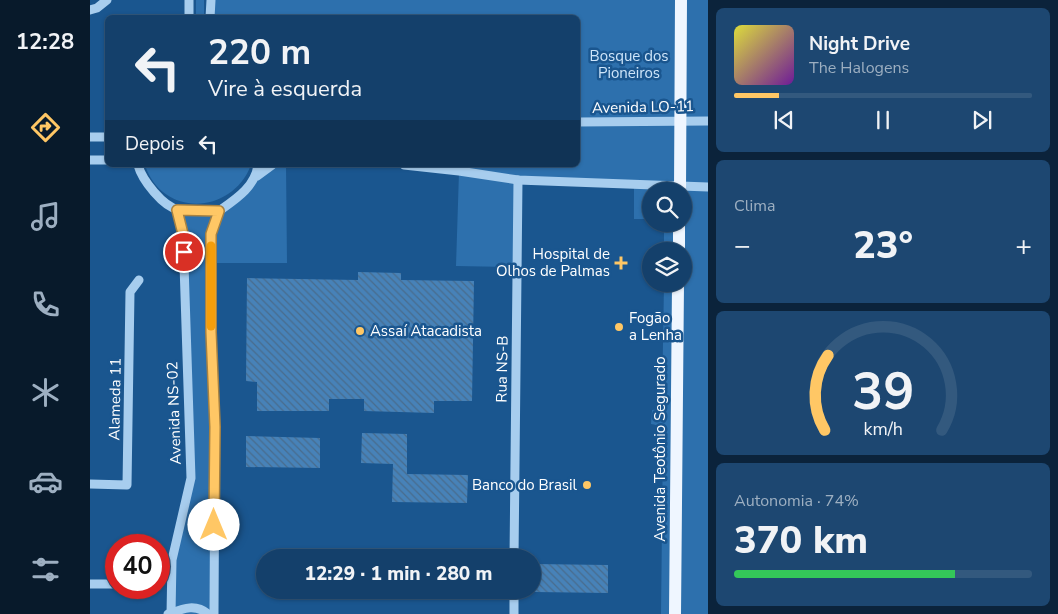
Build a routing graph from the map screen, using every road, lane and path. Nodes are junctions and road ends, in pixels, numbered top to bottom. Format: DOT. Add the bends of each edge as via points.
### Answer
graph roads {
  1 [pos="107,0"];
  2 [pos="189,0"];
  3 [pos="210,0"];
  4 [pos="681,0"];
  5 [pos="92,9"];
  6 [pos="189,15"];
  7 [pos="210,15"];
  8 [pos="680,120"];
  9 [pos="708,121"];
  10 [pos="580,122"];
  11 [pos="90,137"];
  12 [pos="105,137"];
  13 [pos="90,160"];
  14 [pos="105,160"];
  15 [pos="258,167"];
  16 [pos="267,167"];
  17 [pos="422,167"];
  18 [pos="139,169"];
  19 [pos="257,176"];
  20 [pos="518,180"];
  21 [pos="680,182"];
  22 [pos="642,187"];
  23 [pos="708,187"];
  24 [pos="692,188"];
  25 [pos="177,210"];
  26 [pos="219,211"];
  27 [pos="140,280"];
  28 [pos="678,292"];
  29 [pos="90,484"];
  30 [pos="514,549"];
  31 [pos="90,584"];
  32 [pos="105,584"];
  33 [pos="514,599"];
  34 [pos="170,614"];
  35 [pos="208,614"];
  36 [pos="214,614"];
  37 [pos="514,614"];
  38 [pos="675,614"];
  1 -- 5 [label="street"];
  2 -- 6 [label="street"];
  3 -- 7 [label="street"];
  4 -- 8 [label="main road"];
  8 -- 9 [label="street, Avenida LO-11"];
  8 -- 10 [label="street, Avenida LO-11"];
  8 -- 21 [label="main road"];
  11 -- 12 [label="street"];
  13 -- 14 [label="street"];
  15 -- 19 [label="street"];
  16 -- 19 [label="street"];
  17 -- 20 [label="street"];
  18 -- 25 [label="street" via="149,188"];
  19 -- 26 [label="street" via="242,195"];
  20 -- 22 [label="street"];
  20 -- 30 [label="street, Rua NS-B"];
  23 -- 24 [label="street"];
  25 -- 26 [label="street"];
  25 -- 34 [label="street, Avenida NS-02" via="184,243 191,478 172,560"];
  26 -- 36 [label="street" via="211,234"];
  27 -- 29 [label="street, Alameda 11" via="130,292 127,485"];
  28 -- 38 [label="main road, Avenida Teotônio Segurado"];
  31 -- 32 [label="street"];
  33 -- 37 [label="street"];
  34 -- 35 [label="street" via="192,606"];
}
